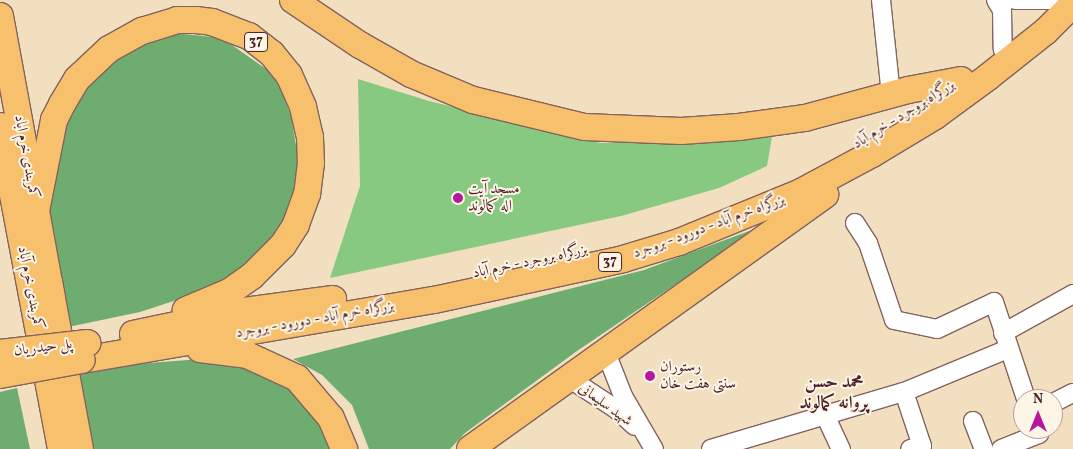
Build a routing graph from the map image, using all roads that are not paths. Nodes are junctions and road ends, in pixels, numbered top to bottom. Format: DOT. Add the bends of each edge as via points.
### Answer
graph roads {
  1 [pos="292,0"];
  2 [pos="881,0"];
  3 [pos="996,0"];
  4 [pos="1016,0"];
  5 [pos="1052,0"];
  6 [pos="1062,0"];
  7 [pos="1073,4"];
  8 [pos="0,16"];
  9 [pos="1003,49"];
  10 [pos="961,80"];
  11 [pos="891,95"];
  12 [pos="935,116"];
  13 [pos="0,126"];
  14 [pos="855,223"];
  15 [pos="0,229"];
  16 [pos="45,260"];
  17 [pos="1073,294"];
  18 [pos="42,302"];
  19 [pos="1005,341"];
  20 [pos="93,350"];
  21 [pos="606,350"];
  22 [pos="0,353"];
  23 [pos="0,375"];
  24 [pos="566,377"];
  25 [pos="1022,389"];
  26 [pos="904,392"];
  27 [pos="825,415"];
  28 [pos="973,421"];
  29 [pos="643,433"];
  30 [pos="1023,439"];
  31 [pos="61,449"];
  32 [pos="80,449"];
  33 [pos="344,449"];
  34 [pos="470,449"];
  35 [pos="654,449"];
  36 [pos="712,449"];
  37 [pos="841,449"];
  38 [pos="910,449"];
  39 [pos="984,449"];
  40 [pos="1001,449"];
  1 -- 11 [label="highway" via="360,46 411,74 473,100 585,127 681,130 739,127 804,118"];
  2 -- 11 [label="street"];
  3 -- 9 [label="street" via="1002,10"];
  4 -- 5 [label="street"];
  6 -- 9 [label="highway, بزرگراه بروجرد - خرم آباد / 37"];
  7 -- 12 [label="highway, بزرگراه خرم آباد - دورود - بروجرد / 37" via="1046,31"];
  8 -- 16 [label="highway, کمربندی خرم اباد"];
  9 -- 10 [label="highway, بزرگراه بروجرد - خرم آباد / 37"];
  10 -- 11 [label="highway"];
  10 -- 20 [label="highway, بزرگراه بروجرد - خرم آباد / 37" via="870,137 801,175 678,227 546,260 329,300 237,312"];
  12 -- 20 [label="highway, بزرگراه خرم آباد - دورود - بروجرد / 37" via="802,192 679,242 623,259 434,300"];
  12 -- 21 [label="highway, 37"];
  13 -- 18 [label="highway, کمربندی خرم آباد"];
  14 -- 19 [label="street" via="868,243 894,320 937,329 994,302"];
  15 -- 18 [label="highway, 37"];
  16 -- 18 [label="highway, 37"];
  16 -- 20 [label="highway, 37" via="36,211 54,120 77,79 109,49 142,31 177,20 196,20 212,22 249,36 272,54 289,75 303,107 310,137 307,194 296,225 269,262 229,292"];
  17 -- 19 [label="street"];
  18 -- 31 [label="highway, کمربندی خرم آباد / 37"];
  18 -- 32 [label="highway, کمربندی خرم آباد / 37"];
  19 -- 25 [label="street"];
  19 -- 26 [label="street"];
  20 -- 22 [label="highway, پل حیدریان / 37, bridge"];
  20 -- 23 [label="highway, پل حیدریان / 37, bridge"];
  20 -- 33 [label="highway" via="223,350 271,364 297,378 313,394 331,418"];
  21 -- 24 [label="highway, 37"];
  21 -- 29 [label="street, شهید سلیمانی"];
  24 -- 29 [label="street, شهید سلیمانی" via="616,409"];
  24 -- 34 [label="highway, 37"];
  26 -- 27 [label="street"];
  26 -- 38 [label="street" via="922,446"];
  27 -- 36 [label="street"];
  27 -- 37 [label="street"];
  28 -- 39 [label="street"];
  29 -- 35 [label="street, شهید سلیمانی"];
  30 -- 40 [label="street"];
}
